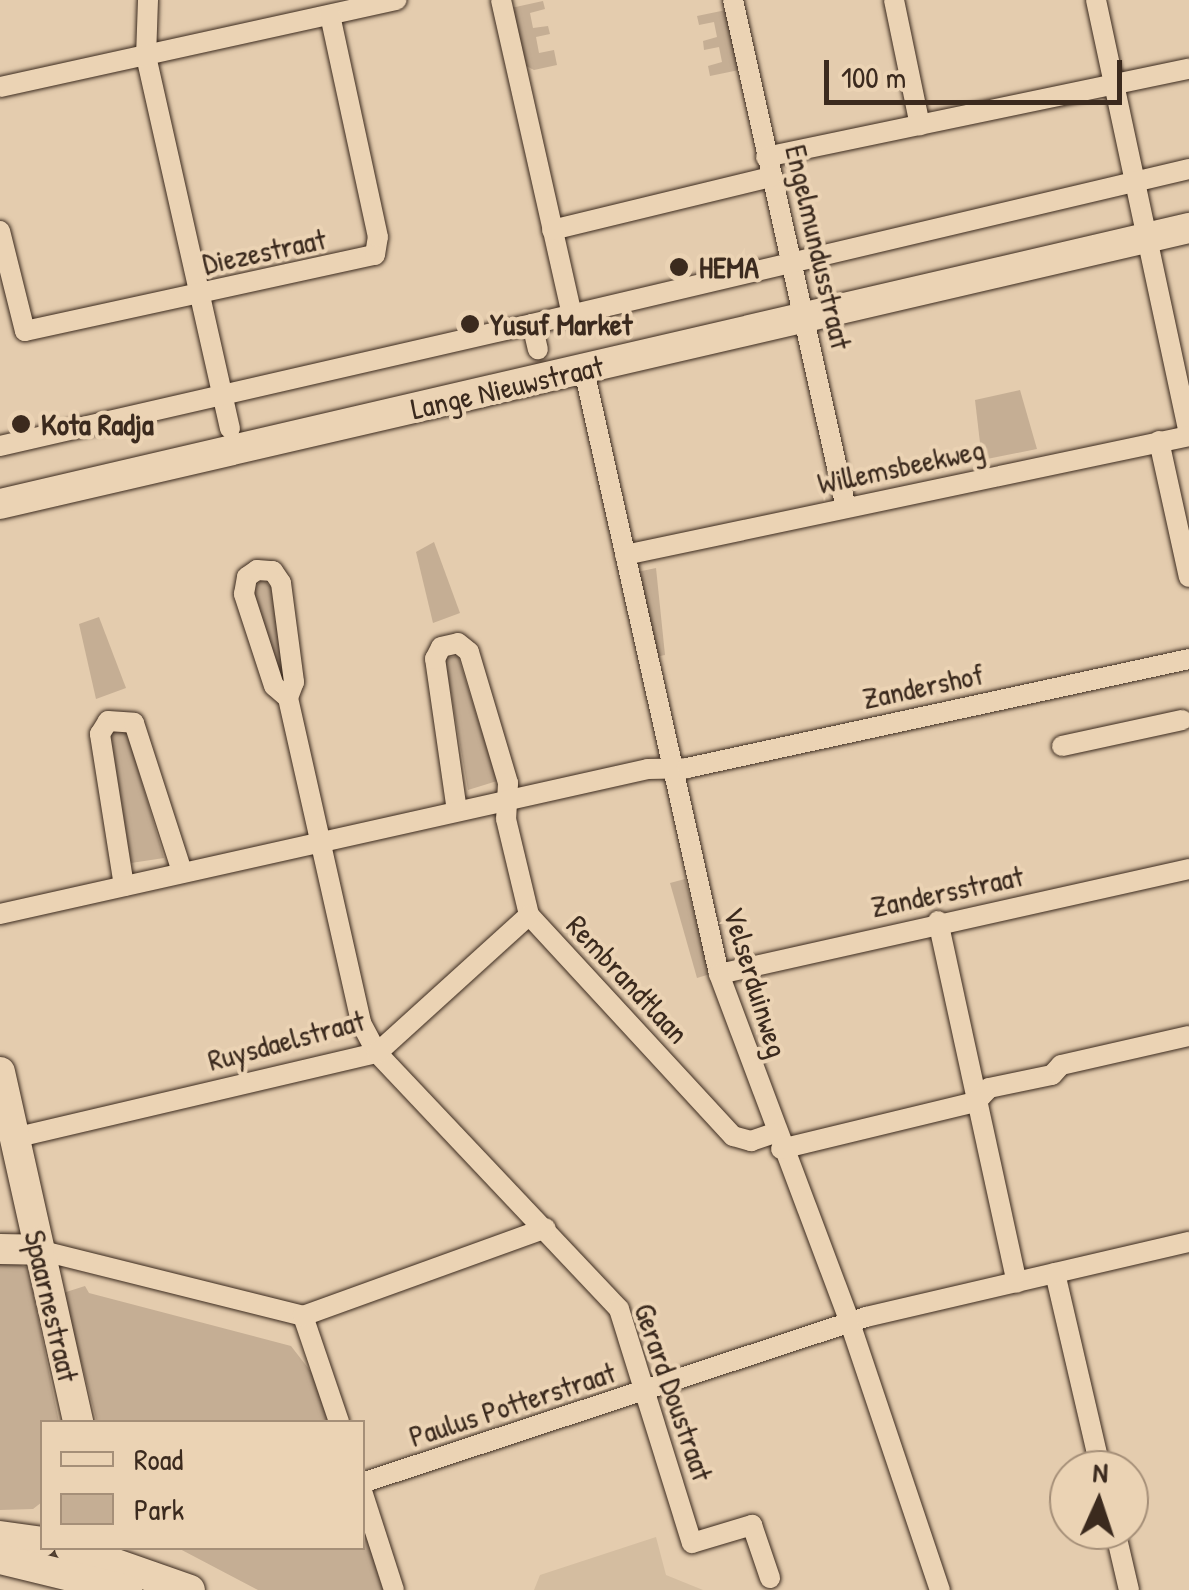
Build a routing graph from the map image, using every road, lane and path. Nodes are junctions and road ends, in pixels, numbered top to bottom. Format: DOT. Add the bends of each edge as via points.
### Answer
graph roads {
  1 [pos="148,0"];
  2 [pos="397,0"];
  3 [pos="501,0"];
  4 [pos="733,0"];
  5 [pos="894,0"];
  6 [pos="1096,0"];
  7 [pos="330,15"];
  8 [pos="146,56"];
  9 [pos="1189,69"];
  10 [pos="1114,85"];
  11 [pos="0,87"];
  12 [pos="920,125"];
  13 [pos="768,167"];
  14 [pos="1189,168"];
  15 [pos="1136,182"];
  16 [pos="1189,228"];
  17 [pos="552,230"];
  18 [pos="0,231"];
  19 [pos="1147,238"];
  20 [pos="791,263"];
  21 [pos="199,296"];
  22 [pos="572,315"];
  23 [pos="804,316"];
  24 [pos="532,324"];
  25 [pos="538,348"];
  26 [pos="584,370"];
  27 [pos="222,396"];
  28 [pos="230,429"];
  29 [pos="1189,436"];
  30 [pos="1159,442"];
  31 [pos="0,446"];
  32 [pos="0,504"];
  33 [pos="846,508"];
  34 [pos="625,555"];
  35 [pos="1189,577"];
  36 [pos="1189,659"];
  37 [pos="288,698"];
  38 [pos="1182,720"];
  39 [pos="1062,746"];
  40 [pos="670,768"];
  41 [pos="507,802"];
  42 [pos="458,810"];
  43 [pos="319,842"];
  44 [pos="1189,868"];
  45 [pos="182,872"];
  46 [pos="124,886"];
  47 [pos="0,914"];
  48 [pos="529,915"];
  49 [pos="938,921"];
  50 [pos="719,974"];
  51 [pos="1189,1036"];
  52 [pos="377,1053"];
  53 [pos="0,1072"];
  54 [pos="976,1102"];
  55 [pos="14,1138"];
  56 [pos="778,1140"];
  57 [pos="546,1228"];
  58 [pos="1189,1242"];
  59 [pos="0,1249"];
  60 [pos="39,1250"];
  61 [pos="1055,1273"];
  62 [pos="1017,1282"];
  63 [pos="304,1316"];
  64 [pos="852,1326"];
  65 [pos="645,1392"];
  66 [pos="78,1420"];
  67 [pos="338,1420"];
  68 [pos="1096,1450"];
  69 [pos="365,1482"];
  70 [pos="365,1500"];
  71 [pos="0,1536"];
  72 [pos="40,1542"];
  73 [pos="1120,1550"];
  74 [pos="77,1557"];
  75 [pos="0,1559"];
  76 [pos="770,1578"];
  77 [pos="128,1590"];
  78 [pos="190,1590"];
  79 [pos="394,1590"];
  80 [pos="940,1590"];
  81 [pos="1130,1590"];
  1 -- 8 [label="street"];
  2 -- 7 [label="street"];
  3 -- 17 [label="street"];
  4 -- 13 [label="street, Engelmundusstraat"];
  5 -- 12 [label="street"];
  6 -- 10 [label="street"];
  7 -- 8 [label="street"];
  7 -- 21 [label="street, Diezestraat" via="378,251 364,260"];
  8 -- 11 [label="street"];
  8 -- 21 [label="street"];
  9 -- 10 [label="street"];
  10 -- 12 [label="street"];
  10 -- 15 [label="street"];
  12 -- 13 [label="street"];
  13 -- 17 [label="street"];
  13 -- 20 [label="street, Engelmundusstraat"];
  14 -- 15 [label="street, Lange Nieuwstraat"];
  15 -- 19 [label="street"];
  15 -- 20 [label="street, Lange Nieuwstraat"];
  16 -- 19 [label="street, Lange Nieuwstraat"];
  17 -- 22 [label="street"];
  18 -- 21 [label="street, Diezestraat" via="25,331"];
  19 -- 23 [label="street, Lange Nieuwstraat"];
  19 -- 29 [label="street"];
  20 -- 22 [label="street, Lange Nieuwstraat"];
  20 -- 23 [label="street, Engelmundusstraat"];
  21 -- 27 [label="street"];
  22 -- 24 [label="street, Lange Nieuwstraat"];
  23 -- 26 [label="street, Lange Nieuwstraat"];
  23 -- 33 [label="street, Engelmundusstraat"];
  24 -- 25 [label="street"];
  24 -- 27 [label="street, Lange Nieuwstraat"];
  26 -- 32 [label="street, Lange Nieuwstraat"];
  26 -- 34 [label="street, Velserduinweg"];
  27 -- 28 [label="street"];
  27 -- 31 [label="street, Lange Nieuwstraat"];
  29 -- 30 [label="street, Willemsbeekweg"];
  30 -- 33 [label="street, Willemsbeekweg"];
  30 -- 35 [label="street"];
  33 -- 34 [label="street, Willemsbeekweg"];
  34 -- 40 [label="street, Velserduinweg"];
  36 -- 40 [label="street, Zandershof"];
  37 -- 37 [label="street" via="294,682 280,582 274,571 257,570 247,576 244,594 274,686"];
  37 -- 43 [label="street"];
  38 -- 39 [label="street"];
  40 -- 41 [label="street, Zandershof"];
  40 -- 50 [label="street, Velserduinweg"];
  41 -- 42 [label="street, Zandershof"];
  41 -- 42 [label="street, Rembrandtlaan" via="508,783 469,652 450,644 435,659"];
  41 -- 48 [label="street, Rembrandtlaan"];
  42 -- 43 [label="street, Zandershof"];
  43 -- 45 [label="street, Zandershof"];
  43 -- 52 [label="street" via="361,1023"];
  44 -- 49 [label="street, Zandersstraat"];
  45 -- 46 [label="street, Zandershof"];
  45 -- 46 [label="street" via="134,723 108,721 100,734"];
  46 -- 47 [label="street, Zandershof"];
  48 -- 52 [label="street, Ruysdaelstraat"];
  48 -- 56 [label="street, Rembrandtlaan" via="733,1136"];
  49 -- 50 [label="street, Zandersstraat"];
  49 -- 54 [label="street"];
  50 -- 56 [label="street, Velserduinweg"];
  51 -- 54 [label="street" via="990,1088"];
  52 -- 55 [label="street, Ruysdaelstraat"];
  52 -- 57 [label="street, Gerard Doustraat"];
  53 -- 55 [label="street, Spaarnestraat"];
  54 -- 56 [label="street"];
  54 -- 62 [label="street"];
  55 -- 60 [label="street, Spaarnestraat"];
  56 -- 64 [label="street, Velserduinweg"];
  57 -- 63 [label="street"];
  57 -- 65 [label="street, Gerard Doustraat" via="619,1309"];
  58 -- 61 [label="street, Paulus Potterstraat"];
  59 -- 60 [label="street"];
  60 -- 63 [label="street"];
  60 -- 66 [label="street, Spaarnestraat"];
  61 -- 62 [label="street, Paulus Potterstraat"];
  61 -- 68 [label="street"];
  62 -- 64 [label="street, Paulus Potterstraat" via="866,1317"];
  63 -- 67 [label="street"];
  64 -- 65 [label="street, Paulus Potterstraat"];
  64 -- 80 [label="street, Velserduinweg"];
  65 -- 69 [label="street, Paulus Potterstraat"];
  65 -- 76 [label="street, Gerard Doustraat" via="692,1543 752,1525"];
  70 -- 79 [label="street"];
  71 -- 72 [label="street"];
  73 -- 81 [label="street"];
  74 -- 75 [label="street"];
  74 -- 77 [label="street"];
  74 -- 78 [label="street"];
}
